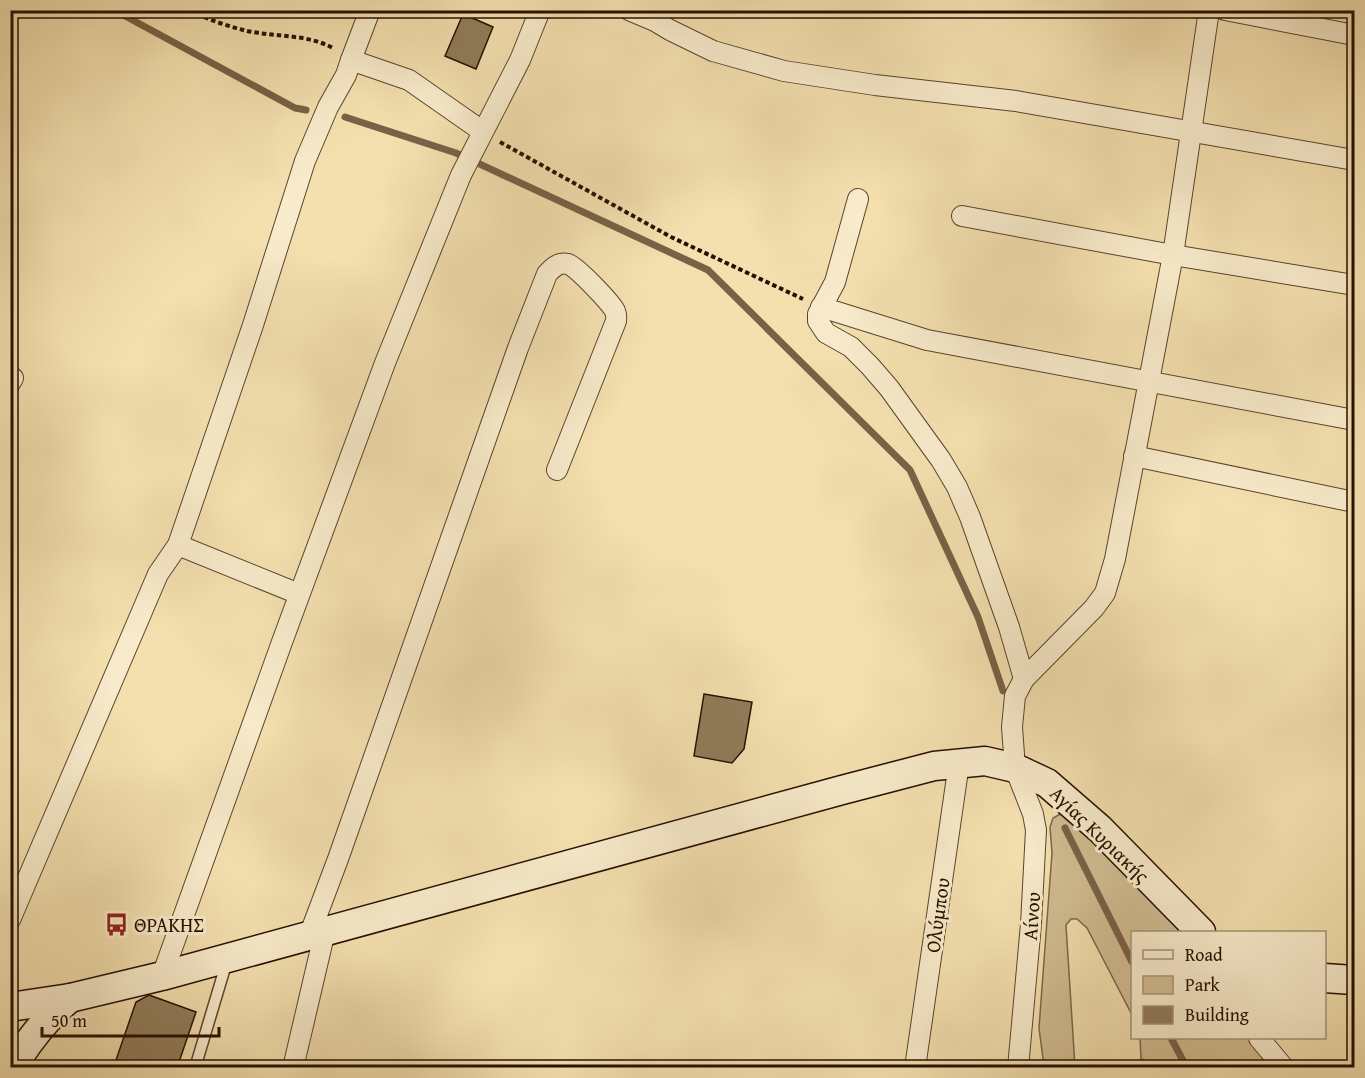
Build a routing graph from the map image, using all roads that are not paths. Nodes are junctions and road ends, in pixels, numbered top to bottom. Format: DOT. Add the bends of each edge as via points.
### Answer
graph roads {
  1 [pos="370,10"];
  2 [pos="540,10"];
  3 [pos="629,10"];
  4 [pos="1209,10"];
  5 [pos="1225,10"];
  6 [pos="1354,35"];
  7 [pos="351,60"];
  8 [pos="1192,132"];
  9 [pos="479,138"];
  10 [pos="1354,159"];
  11 [pos="858,199"];
  12 [pos="962,216"];
  13 [pos="1173,255"];
  14 [pos="1354,285"];
  15 [pos="821,307"];
  16 [pos="1150,382"];
  17 [pos="1354,420"];
  18 [pos="1134,456"];
  19 [pos="556,470"];
  20 [pos="1354,502"];
  21 [pos="177,545"];
  22 [pos="299,594"];
  23 [pos="1024,679"];
  24 [pos="959,763"];
  25 [pos="1015,768"];
  26 [pos="10,921"];
  27 [pos="1196,930"];
  28 [pos="317,934"];
  29 [pos="228,958"];
  30 [pos="162,976"];
  31 [pos="1326,978"];
  32 [pos="1354,980"];
  33 [pos="70,998"];
  34 [pos="10,1007"];
  35 [pos="1260,1039"];
  36 [pos="19,1059"];
  37 [pos="195,1068"];
  38 [pos="293,1068"];
  39 [pos="915,1068"];
  40 [pos="1018,1068"];
  41 [pos="1284,1068"];
  1 -- 7 [label="street"];
  2 -- 9 [label="street" via="520,60"];
  3 -- 8 [label="street" via="713,51 784,71 1016,101"];
  4 -- 8 [label="street"];
  5 -- 6 [label="street"];
  7 -- 9 [label="street" via="409,80"];
  7 -- 21 [label="street" via="305,161"];
  8 -- 10 [label="street"];
  8 -- 13 [label="street"];
  9 -- 22 [label="street" via="385,363"];
  11 -- 15 [label="street" via="835,282"];
  12 -- 13 [label="street"];
  13 -- 14 [label="street"];
  13 -- 16 [label="street"];
  15 -- 16 [label="street" via="927,340"];
  15 -- 23 [label="street" via="821,328 851,347 889,388 957,487"];
  16 -- 17 [label="street"];
  16 -- 18 [label="street"];
  18 -- 20 [label="street"];
  18 -- 23 [label="street" via="1105,593"];
  19 -- 28 [label="street" via="616,321 612,307 569,264 553,267 548,274 518,348 338,859"];
  21 -- 22 [label="street"];
  21 -- 26 [label="street" via="158,574"];
  22 -- 30 [label="street"];
  23 -- 25 [label="street, Αίνου" via="1012,710"];
  24 -- 25 [label="street, Αγίας Κυριακής" via="985,761"];
  24 -- 28 [label="street, Αγίας Κυριακής" via="842,790"];
  24 -- 39 [label="street, Ολύμπου"];
  25 -- 27 [label="street, Αγίας Κυριακής" via="1047,783 1100,829"];
  25 -- 40 [label="street, Αίνου" via="1036,830"];
  28 -- 29 [label="street, Αγίας Κυριακής"];
  28 -- 38 [label="street"];
  29 -- 30 [label="street, Αγίας Κυριακής"];
  29 -- 37 [label="lane"];
  30 -- 33 [label="street, Αγίας Κυριακής"];
  31 -- 32 [label="street"];
  33 -- 34 [label="street, Αγίας Κυριακής"];
  33 -- 36 [label="street" via="38,1028"];
  35 -- 41 [label="street"];
}
